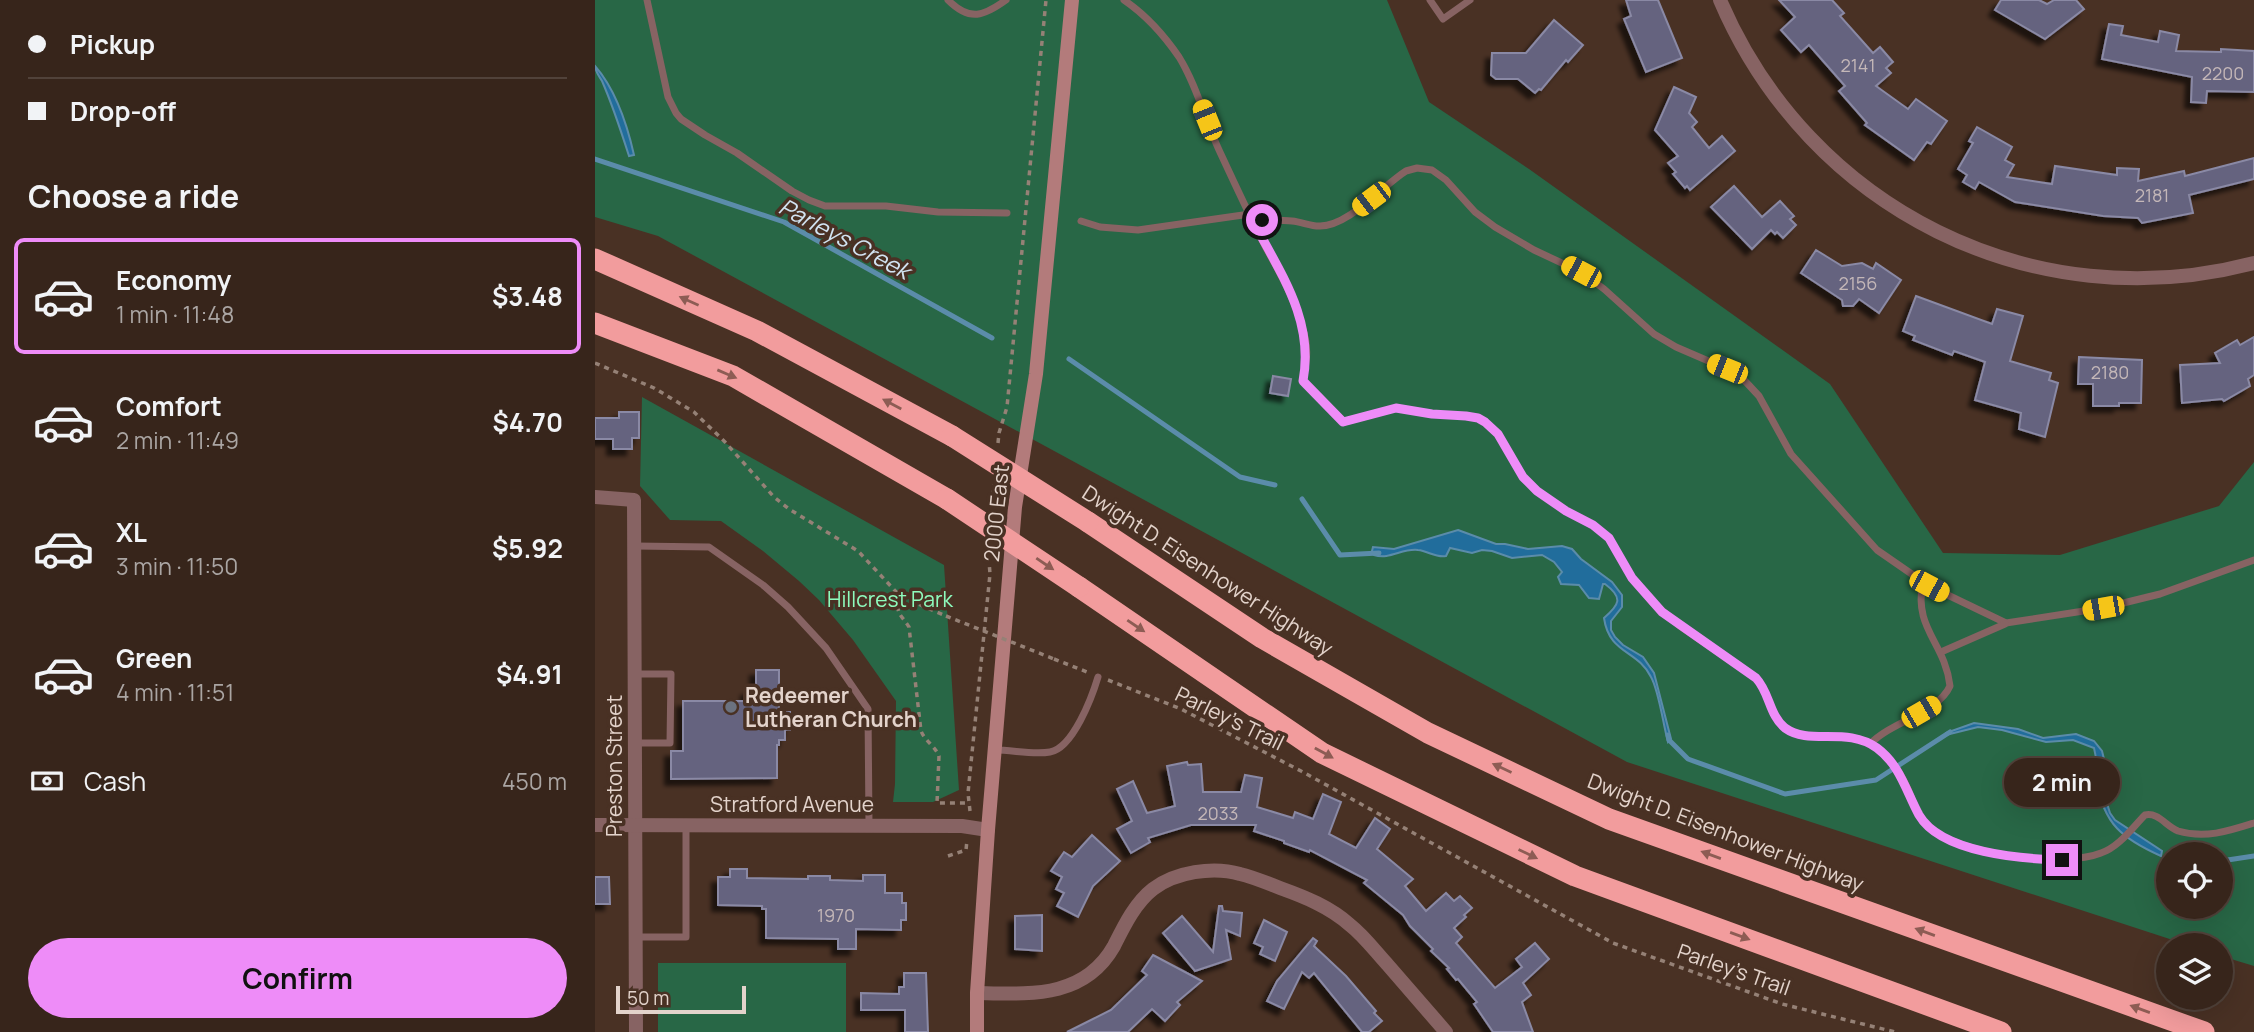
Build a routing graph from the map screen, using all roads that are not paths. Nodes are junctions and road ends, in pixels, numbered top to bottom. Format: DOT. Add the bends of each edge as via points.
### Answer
graph roads {
  1 [pos="647,0"];
  2 [pos="949,0"];
  3 [pos="1006,0"];
  4 [pos="1072,0"];
  5 [pos="1124,0"];
  6 [pos="1430,0"];
  7 [pos="1470,0"];
  8 [pos="1720,0"];
  9 [pos="1007,213"];
  10 [pos="1250,215"];
  11 [pos="1081,221"];
  12 [pos="595,259"];
  13 [pos="2254,263"];
  14 [pos="595,323"];
  15 [pos="595,497"];
  16 [pos="634,546"];
  17 [pos="2254,560"];
  18 [pos="1923,582"];
  19 [pos="2006,623"];
  20 [pos="1941,652"];
  21 [pos="635,674"];
  22 [pos="1098,677"];
  23 [pos="635,743"];
  24 [pos="1870,744"];
  25 [pos="995,750"];
  26 [pos="2254,823"];
  27 [pos="595,825"];
  28 [pos="635,825"];
  29 [pos="686,825"];
  30 [pos="869,825"];
  31 [pos="988,830"];
  32 [pos="635,937"];
  33 [pos="977,993"];
  34 [pos="636,1032"];
  35 [pos="977,1032"];
  36 [pos="1446,1032"];
  37 [pos="2001,1032"];
  38 [pos="2204,1032"];
  1 -- 9 [label="lane" via="668,97 676,113 792,191 825,205"];
  2 -- 3 [label="lane" via="977,15"];
  4 -- 25 [label="street, 2000 East" via="1035,374 1015,507"];
  5 -- 10 [label="lane" via="1160,32 1187,71"];
  6 -- 7 [label="lane" via="1443,19"];
  8 -- 13 [label="street" via="1742,48 1791,119 1871,192 1938,232 2015,261 2095,278 2167,278"];
  10 -- 11 [label="lane" via="1138,230"];
  10 -- 18 [label="lane" via="1276,222 1331,225 1406,172 1432,170 1495,228 1581,272 1654,334 1745,381 1791,454 1858,530 1877,551"];
  10 -- 24 [label="lane" via="1300,317 1307,353 1303,381 1343,422 1396,408 1485,422 1537,491 1609,538 1632,578 1662,612 1756,678 1783,726 1800,735 1852,737"];
  38 -- 12 [label="highway, Dwight D. Eisenhower Highway, one-way, bridge" via="1609,819 1428,733 1262,638 952,436 757,331"];
  14 -- 37 [label="highway, one-way, bridge" via="733,376 947,499 1322,753 1575,876"];
  15 -- 16 [label="street, Preston Street" via="634,500"];
  16 -- 21 [label="street, Preston Street"];
  16 -- 30 [label="lane" via="709,547 763,585 826,648 868,709"];
  17 -- 19 [label="lane" via="2159,594"];
  18 -- 19 [label="lane"];
  18 -- 20 [label="lane" via="1922,618"];
  19 -- 20 [label="lane"];
  20 -- 24 [label="lane" via="1949,676 1947,694 1883,731"];
  21 -- 23 [label="street, Preston Street"];
  21 -- 23 [label="lane" via="671,674 670,743"];
  22 -- 25 [label="lane" via="1068,740 1052,752"];
  23 -- 28 [label="street, Preston Street"];
  24 -- 26 [label="lane" via="1893,762 1928,827 2001,855 2062,860 2099,855 2145,815 2153,814 2172,828 2199,835"];
  25 -- 31 [label="street, 2000 East"];
  27 -- 28 [label="street, Stratford Avenue"];
  28 -- 29 [label="street, Stratford Avenue"];
  28 -- 32 [label="street, Preston Street"];
  29 -- 30 [label="street, Stratford Avenue"];
  29 -- 32 [label="lane" via="687,937"];
  30 -- 31 [label="street, Stratford Avenue"];
  31 -- 33 [label="street, 2000 East"];
  32 -- 34 [label="street, Preston Street"];
  33 -- 35 [label="street, 2000 East"];
  33 -- 36 [label="street" via="1033,994 1086,978 1101,965 1130,915 1153,889 1179,876 1237,873 1308,898 1338,915"];
}
